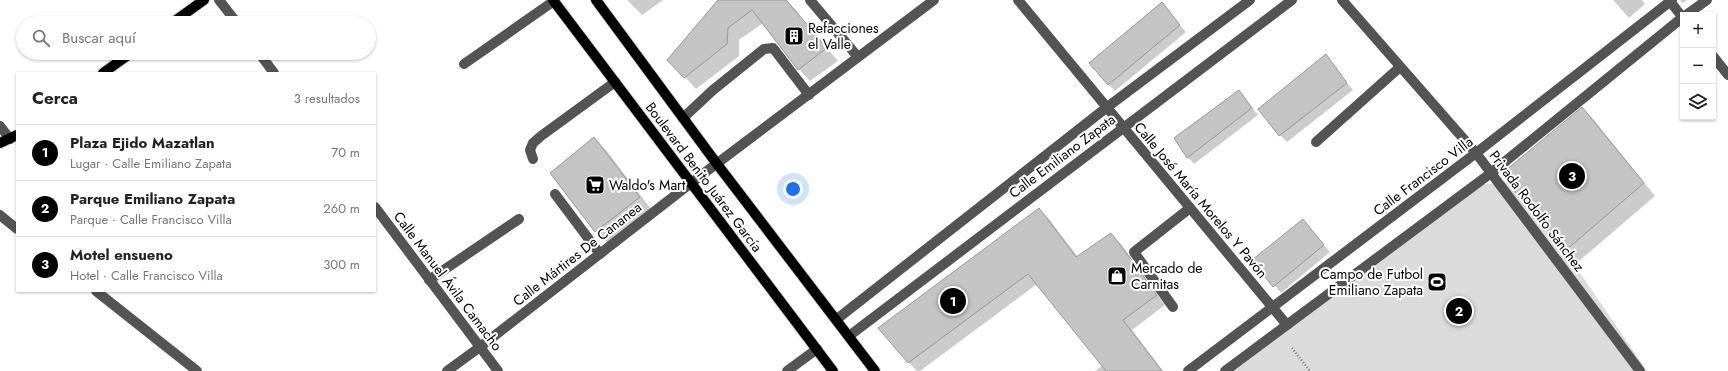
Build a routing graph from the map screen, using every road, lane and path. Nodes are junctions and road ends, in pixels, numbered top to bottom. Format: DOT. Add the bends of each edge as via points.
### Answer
graph roads {
  1 [pos="204,0"];
  2 [pos="219,0"];
  3 [pos="554,0"];
  4 [pos="596,0"];
  5 [pos="810,0"];
  6 [pos="934,0"];
  7 [pos="1018,0"];
  8 [pos="1250,0"];
  9 [pos="1292,0"];
  10 [pos="1342,0"];
  11 [pos="1670,0"];
  12 [pos="1707,0"];
  13 [pos="1690,12"];
  14 [pos="1680,13"];
  15 [pos="182,16"];
  16 [pos="232,16"];
  17 [pos="1680,19"];
  18 [pos="858,58"];
  19 [pos="121,60"];
  20 [pos="264,60"];
  21 [pos="1716,60"];
  22 [pos="464,64"];
  23 [pos="1400,67"];
  24 [pos="104,72"];
  25 [pos="273,72"];
  26 [pos="1728,75"];
  27 [pos="615,82"];
  28 [pos="808,95"];
  29 [pos="1106,108"];
  30 [pos="683,118"];
  31 [pos="0,126"];
  32 [pos="1122,127"];
  33 [pos="14,137"];
  34 [pos="1316,142"];
  35 [pos="0,143"];
  36 [pos="1476,153"];
  37 [pos="533,158"];
  38 [pos="717,164"];
  39 [pos="1491,173"];
  40 [pos="691,183"];
  41 [pos="555,194"];
  42 [pos="376,208"];
  43 [pos="1190,208"];
  44 [pos="0,215"];
  45 [pos="520,219"];
  46 [pos="16,227"];
  47 [pos="600,254"];
  48 [pos="429,280"];
  49 [pos="97,292"];
  50 [pos="1173,307"];
  51 [pos="1273,307"];
  52 [pos="836,319"];
  53 [pos="1287,325"];
  54 [pos="849,336"];
  55 [pos="480,347"];
  56 [pos="1292,348"];
  57 [pos="817,349"];
  58 [pos="197,371"];
  59 [pos="447,371"];
  60 [pos="498,371"];
  61 [pos="787,371"];
  62 [pos="833,371"];
  63 [pos="875,371"];
  64 [pos="1188,371"];
  65 [pos="1226,371"];
  66 [pos="1310,371"];
  67 [pos="1640,371"];
  1 -- 15 [label="main road"];
  2 -- 16 [label="street"];
  3 -- 22 [label="street"];
  3 -- 27 [label="main road, Boulevard Benito Juárez García"];
  4 -- 30 [label="main road, Boulevard Benito Juárez García"];
  5 -- 18 [label="street"];
  6 -- 18 [label="street, Calle Mártires De Cananea"];
  7 -- 29 [label="street, Calle José María Morelos Y Pavón"];
  8 -- 29 [label="street, Calle Emiliano Zapata"];
  9 -- 32 [label="street, Calle Emiliano Zapata"];
  10 -- 23 [label="street, Privada Rodolfo Sánchez"];
  11 -- 14 [label="street"];
  11 -- 36 [label="street, Calle Francisco Villa"];
  12 -- 13 [label="street"];
  17 -- 39 [label="street"];
  18 -- 28 [label="street, Calle Mártires De Cananea"];
  19 -- 24 [label="main road"];
  20 -- 25 [label="street"];
  21 -- 26 [label="street"];
  23 -- 34 [label="street"];
  23 -- 36 [label="street, Privada Rodolfo Sánchez"];
  27 -- 37 [label="street" via="537,140 530,150"];
  27 -- 40 [label="main road, Boulevard Benito Juárez García"];
  28 -- 30 [label="street" via="773,48 764,49"];
  28 -- 38 [label="street, Calle Mártires De Cananea"];
  29 -- 32 [label="street, Calle José María Morelos Y Pavón"];
  29 -- 52 [label="street, Calle Emiliano Zapata"];
  30 -- 38 [label="main road, Boulevard Benito Juárez García"];
  31 -- 33 [label="street"];
  32 -- 43 [label="street, Calle José María Morelos Y Pavón"];
  32 -- 54 [label="street, Calle Emiliano Zapata"];
  33 -- 35 [label="main road"];
  36 -- 39 [label="street, Privada Rodolfo Sánchez"];
  36 -- 51 [label="street, Calle Francisco Villa"];
  38 -- 40 [label="street, Calle Mártires De Cananea"];
  38 -- 52 [label="main road, Boulevard Benito Juárez García"];
  39 -- 53 [label="street"];
  39 -- 67 [label="street, Privada Rodolfo Sánchez"];
  40 -- 47 [label="street, Calle Mártires De Cananea"];
  40 -- 57 [label="main road, Boulevard Benito Juárez García"];
  41 -- 47 [label="street"];
  42 -- 48 [label="street, Calle Manuel Ávila Camacho"];
  43 -- 50 [label="street" via="1134,252"];
  43 -- 51 [label="street, Calle José María Morelos Y Pavón"];
  44 -- 46 [label="street"];
  45 -- 48 [label="street"];
  47 -- 55 [label="street, Calle Mártires De Cananea"];
  48 -- 55 [label="street, Calle Manuel Ávila Camacho"];
  49 -- 58 [label="street"];
  51 -- 53 [label="street, Calle José María Morelos Y Pavón"];
  51 -- 64 [label="street, Calle Francisco Villa"];
  52 -- 54 [label="main road, Boulevard Benito Juárez García"];
  53 -- 65 [label="street"];
  54 -- 63 [label="main road, Boulevard Benito Juárez García"];
  55 -- 59 [label="street, Calle Mártires De Cananea"];
  55 -- 60 [label="street, Calle Manuel Ávila Camacho"];
  56 -- 66 [label="path"];
  57 -- 61 [label="street"];
  57 -- 62 [label="main road, Boulevard Benito Juárez García"];
}
